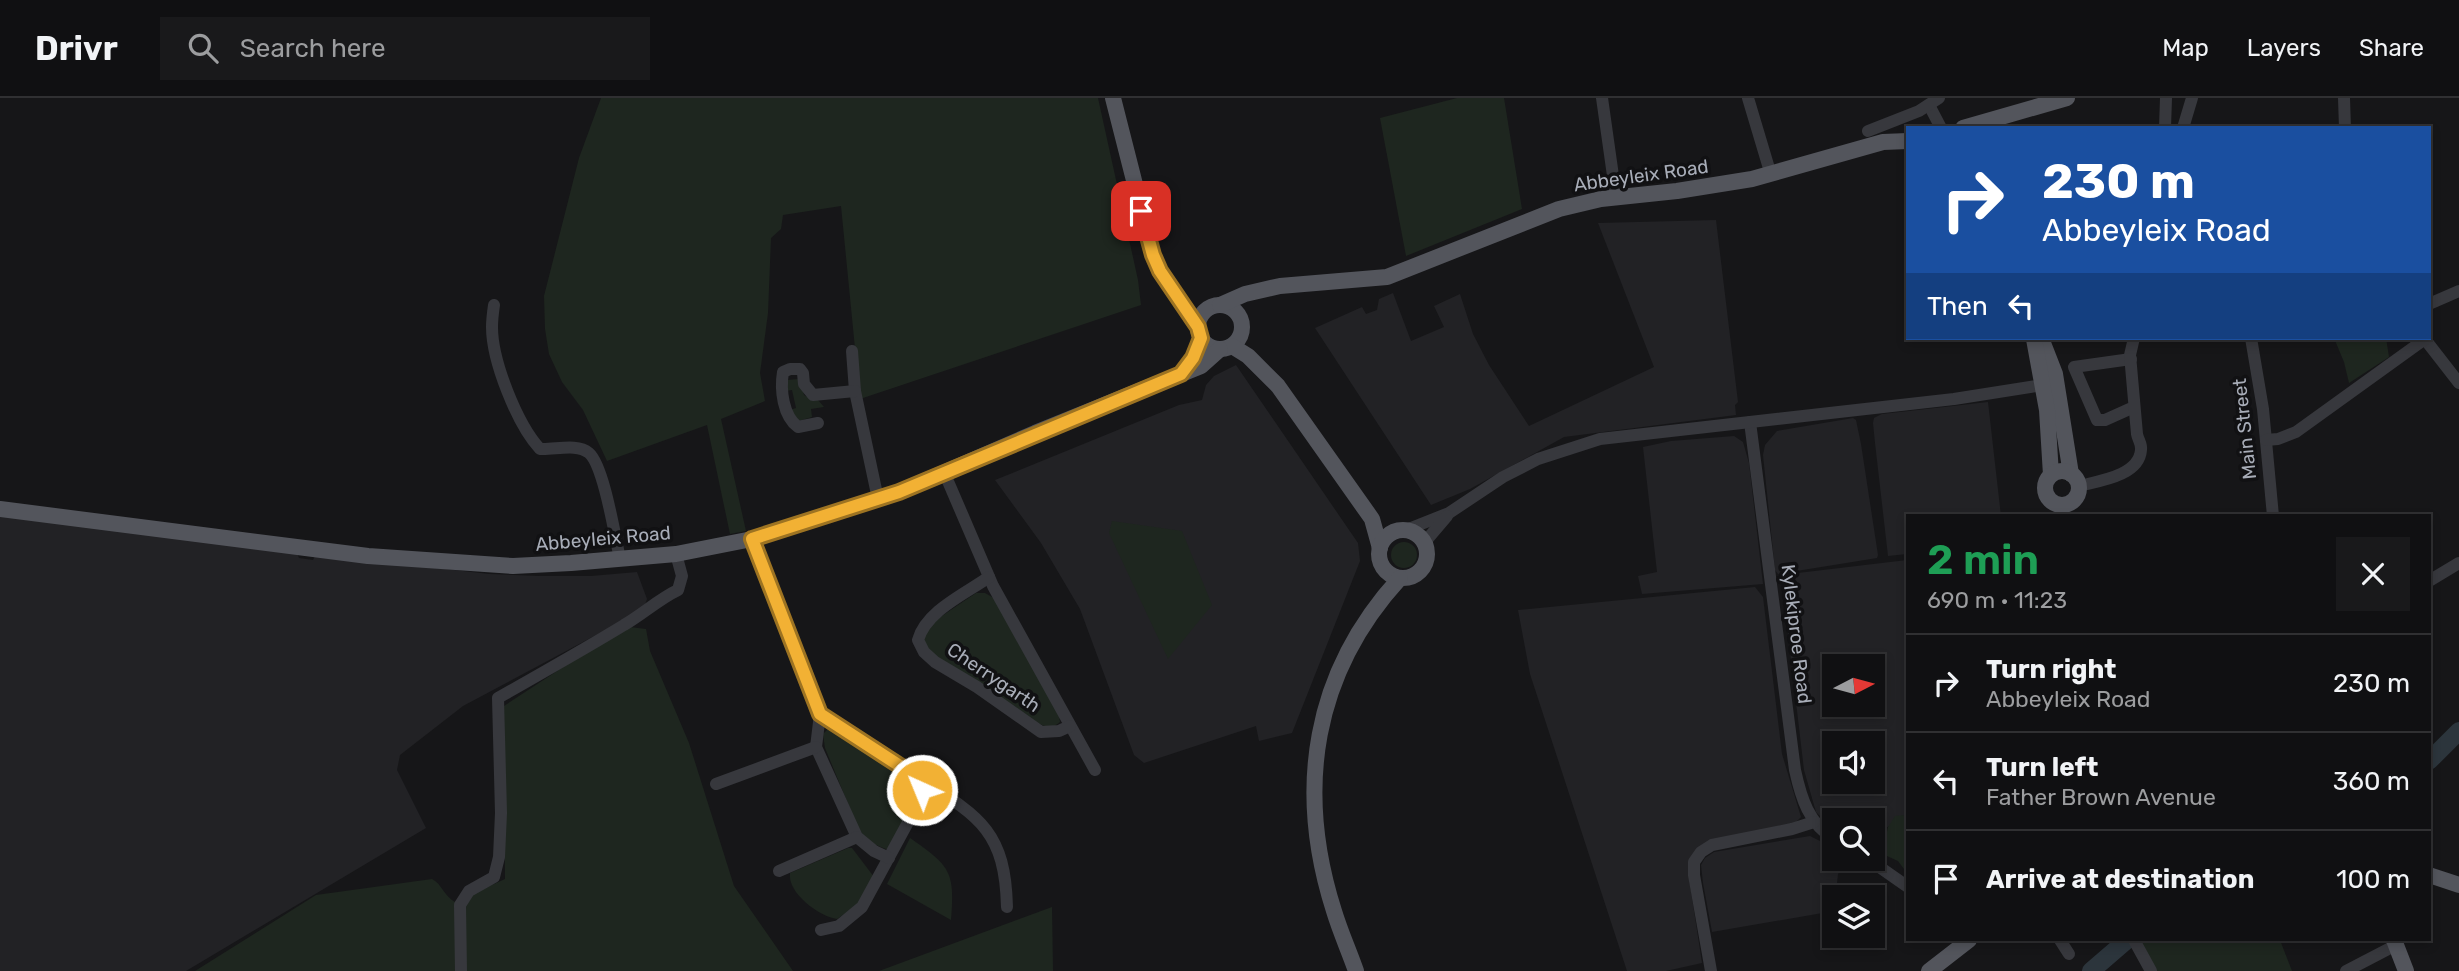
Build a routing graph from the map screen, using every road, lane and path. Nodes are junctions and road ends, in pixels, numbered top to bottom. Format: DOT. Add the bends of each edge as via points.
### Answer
graph roads {
  1 [pos="1113,98"];
  2 [pos="1602,98"];
  3 [pos="1748,98"];
  4 [pos="2067,98"];
  5 [pos="2166,98"];
  6 [pos="2192,98"];
  7 [pos="2344,98"];
  8 [pos="1934,102"];
  9 [pos="1978,125"];
  10 [pos="1940,126"];
  11 [pos="2165,126"];
  12 [pos="2184,126"];
  13 [pos="2345,126"];
  14 [pos="1868,131"];
  15 [pos="1906,141"];
  16 [pos="1772,174"];
  17 [pos="1616,197"];
  18 [pos="1264,291"];
  19 [pos="2459,291"];
  20 [pos="1179,296"];
  21 [pos="2431,303"];
  22 [pos="495,304"];
  23 [pos="1215,307"];
  24 [pos="1242,324"];
  25 [pos="1200,333"];
  26 [pos="2034,340"];
  27 [pos="2042,340"];
  28 [pos="2134,340"];
  29 [pos="2251,340"];
  30 [pos="2423,340"];
  31 [pos="2425,340"];
  32 [pos="1226,348"];
  33 [pos="852,351"];
  34 [pos="2131,359"];
  35 [pos="1266,372"];
  36 [pos="1181,374"];
  37 [pos="2459,383"];
  38 [pos="2043,385"];
  39 [pos="855,391"];
  40 [pos="2134,407"];
  41 [pos="1751,422"];
  42 [pos="817,423"];
  43 [pos="2266,440"];
  44 [pos="944,472"];
  45 [pos="2050,475"];
  46 [pos="2074,494"];
  47 [pos="878,499"];
  48 [pos="0,509"];
  49 [pos="2053,509"];
  50 [pos="1449,513"];
  51 [pos="2273,514"];
  52 [pos="1372,519"];
  53 [pos="1401,531"];
  54 [pos="752,539"];
  55 [pos="1424,543"];
  56 [pos="1380,548"];
  57 [pos="676,554"];
  58 [pos="620,559"];
  59 [pos="2459,563"];
  60 [pos="1382,565"];
  61 [pos="989,577"];
  62 [pos="1400,578"];
  63 [pos="2431,580"];
  64 [pos="1377,603"];
  65 [pos="820,714"];
  66 [pos="1070,726"];
  67 [pos="816,747"];
  68 [pos="1095,770"];
  69 [pos="920,779"];
  70 [pos="716,784"];
  71 [pos="1814,822"];
  72 [pos="1822,829"];
  73 [pos="857,837"];
  74 [pos="889,858"];
  75 [pos="779,871"];
  76 [pos="1885,871"];
  77 [pos="2431,876"];
  78 [pos="2459,884"];
  79 [pos="1906,886"];
  80 [pos="1007,907"];
  81 [pos="821,930"];
  82 [pos="2061,941"];
  83 [pos="2134,941"];
  84 [pos="1961,942"];
  85 [pos="2395,943"];
  86 [pos="2069,954"];
  87 [pos="461,971"];
  88 [pos="1356,971"];
  89 [pos="1712,971"];
  90 [pos="1929,971"];
  91 [pos="2151,971"];
  92 [pos="2346,971"];
  93 [pos="2406,971"];
  1 -- 20 [label="main road" via="1153,255"];
  2 -- 17 [label="street"];
  3 -- 16 [label="street"];
  4 -- 9 [label="main road"];
  5 -- 11 [label="street"];
  6 -- 12 [label="street"];
  7 -- 13 [label="street"];
  8 -- 10 [label="street"];
  8 -- 14 [label="street"];
  15 -- 16 [label="main road, Abbeyleix Road" via="1883,142"];
  16 -- 17 [label="main road, Abbeyleix Road"];
  17 -- 18 [label="main road, Abbeyleix Road" via="1545,213 1387,277 1300,283"];
  18 -- 23 [label="main road, Abbeyleix Road"];
  18 -- 24 [label="main road" via="1250,303"];
  19 -- 21 [label="street"];
  20 -- 23 [label="main road"];
  20 -- 25 [label="main road"];
  22 -- 58 [label="street" via="492,328 498,361 523,423 540,449 575,447 589,453 599,470"];
  23 -- 24 [label="main road" via="1231,308"];
  23 -- 25 [label="main road" via="1201,316"];
  24 -- 32 [label="main road" via="1240,338"];
  24 -- 35 [label="main road"];
  25 -- 32 [label="main road" via="1210,346"];
  25 -- 36 [label="main road" via="1193,358"];
  26 -- 38 [label="main road"];
  27 -- 46 [label="main road" via="2060,397"];
  28 -- 34 [label="street"];
  29 -- 43 [label="street, Main Street"];
  30 -- 43 [label="street" via="2296,432"];
  31 -- 37 [label="street"];
  32 -- 35 [label="main road" via="1248,356"];
  32 -- 36 [label="main road, Abbeyleix Road"];
  33 -- 39 [label="street"];
  34 -- 40 [label="street"];
  34 -- 40 [label="street" via="2074,367 2096,420"];
  35 -- 52 [label="main road"];
  36 -- 44 [label="main road, Abbeyleix Road"];
  38 -- 41 [label="street"];
  38 -- 45 [label="main road"];
  39 -- 42 [label="street" via="813,395 800,369 783,372 787,414 798,427"];
  39 -- 47 [label="street"];
  40 -- 46 [label="street" via="2142,446 2137,463"];
  41 -- 50 [label="street" via="1586,442 1503,477"];
  41 -- 71 [label="street, Kylekiproe Road" via="1792,751 1799,788"];
  43 -- 51 [label="street, Main Street"];
  44 -- 47 [label="main road, Abbeyleix Road"];
  44 -- 61 [label="street, Cherrygarth"];
  45 -- 46 [label="main road" via="2061,471"];
  45 -- 49 [label="main road" via="2045,489"];
  46 -- 49 [label="main road"];
  47 -- 54 [label="main road, Abbeyleix Road"];
  48 -- 58 [label="main road, Abbeyleix Road" via="368,556 513,566"];
  50 -- 53 [label="street"];
  50 -- 55 [label="street"];
  52 -- 53 [label="main road"];
  52 -- 56 [label="main road"];
  53 -- 55 [label="main road" via="1417,535"];
  53 -- 56 [label="main road" via="1385,538"];
  54 -- 57 [label="main road, Abbeyleix Road"];
  54 -- 65 [label="street"];
  55 -- 62 [label="main road" via="1427,555 1421,570"];
  56 -- 60 [label="main road"];
  57 -- 58 [label="main road, Abbeyleix Road"];
  57 -- 87 [label="street" via="682,576 678,590 498,698 499,857 494,877 469,891 460,905"];
  59 -- 63 [label="street"];
  60 -- 62 [label="main road"];
  60 -- 64 [label="main road"];
  61 -- 66 [label="street, Cherrygarth"];
  61 -- 66 [label="street, Cherrygarth" via="921,628 918,640 923,652 1041,732"];
  62 -- 64 [label="main road"];
  64 -- 88 [label="main road" via="1351,643 1333,685 1314,771 1317,841 1334,911"];
  65 -- 67 [label="street"];
  65 -- 69 [label="street"];
  66 -- 68 [label="street, Cherrygarth"];
  67 -- 70 [label="street"];
  67 -- 73 [label="street"];
  69 -- 74 [label="street" via="919,802"];
  69 -- 80 [label="street" via="987,829 1001,856"];
  71 -- 72 [label="street, Kylekiproe Road"];
  71 -- 89 [label="street" via="1720,842 1701,852 1694,862"];
  73 -- 74 [label="street"];
  73 -- 75 [label="street"];
  74 -- 81 [label="street" via="862,907 839,926"];
  76 -- 79 [label="street"];
  77 -- 78 [label="main road"];
  82 -- 86 [label="street"];
  83 -- 91 [label="street"];
  84 -- 90 [label="main road"];
  85 -- 92 [label="street"];
  85 -- 93 [label="main road"];
}
